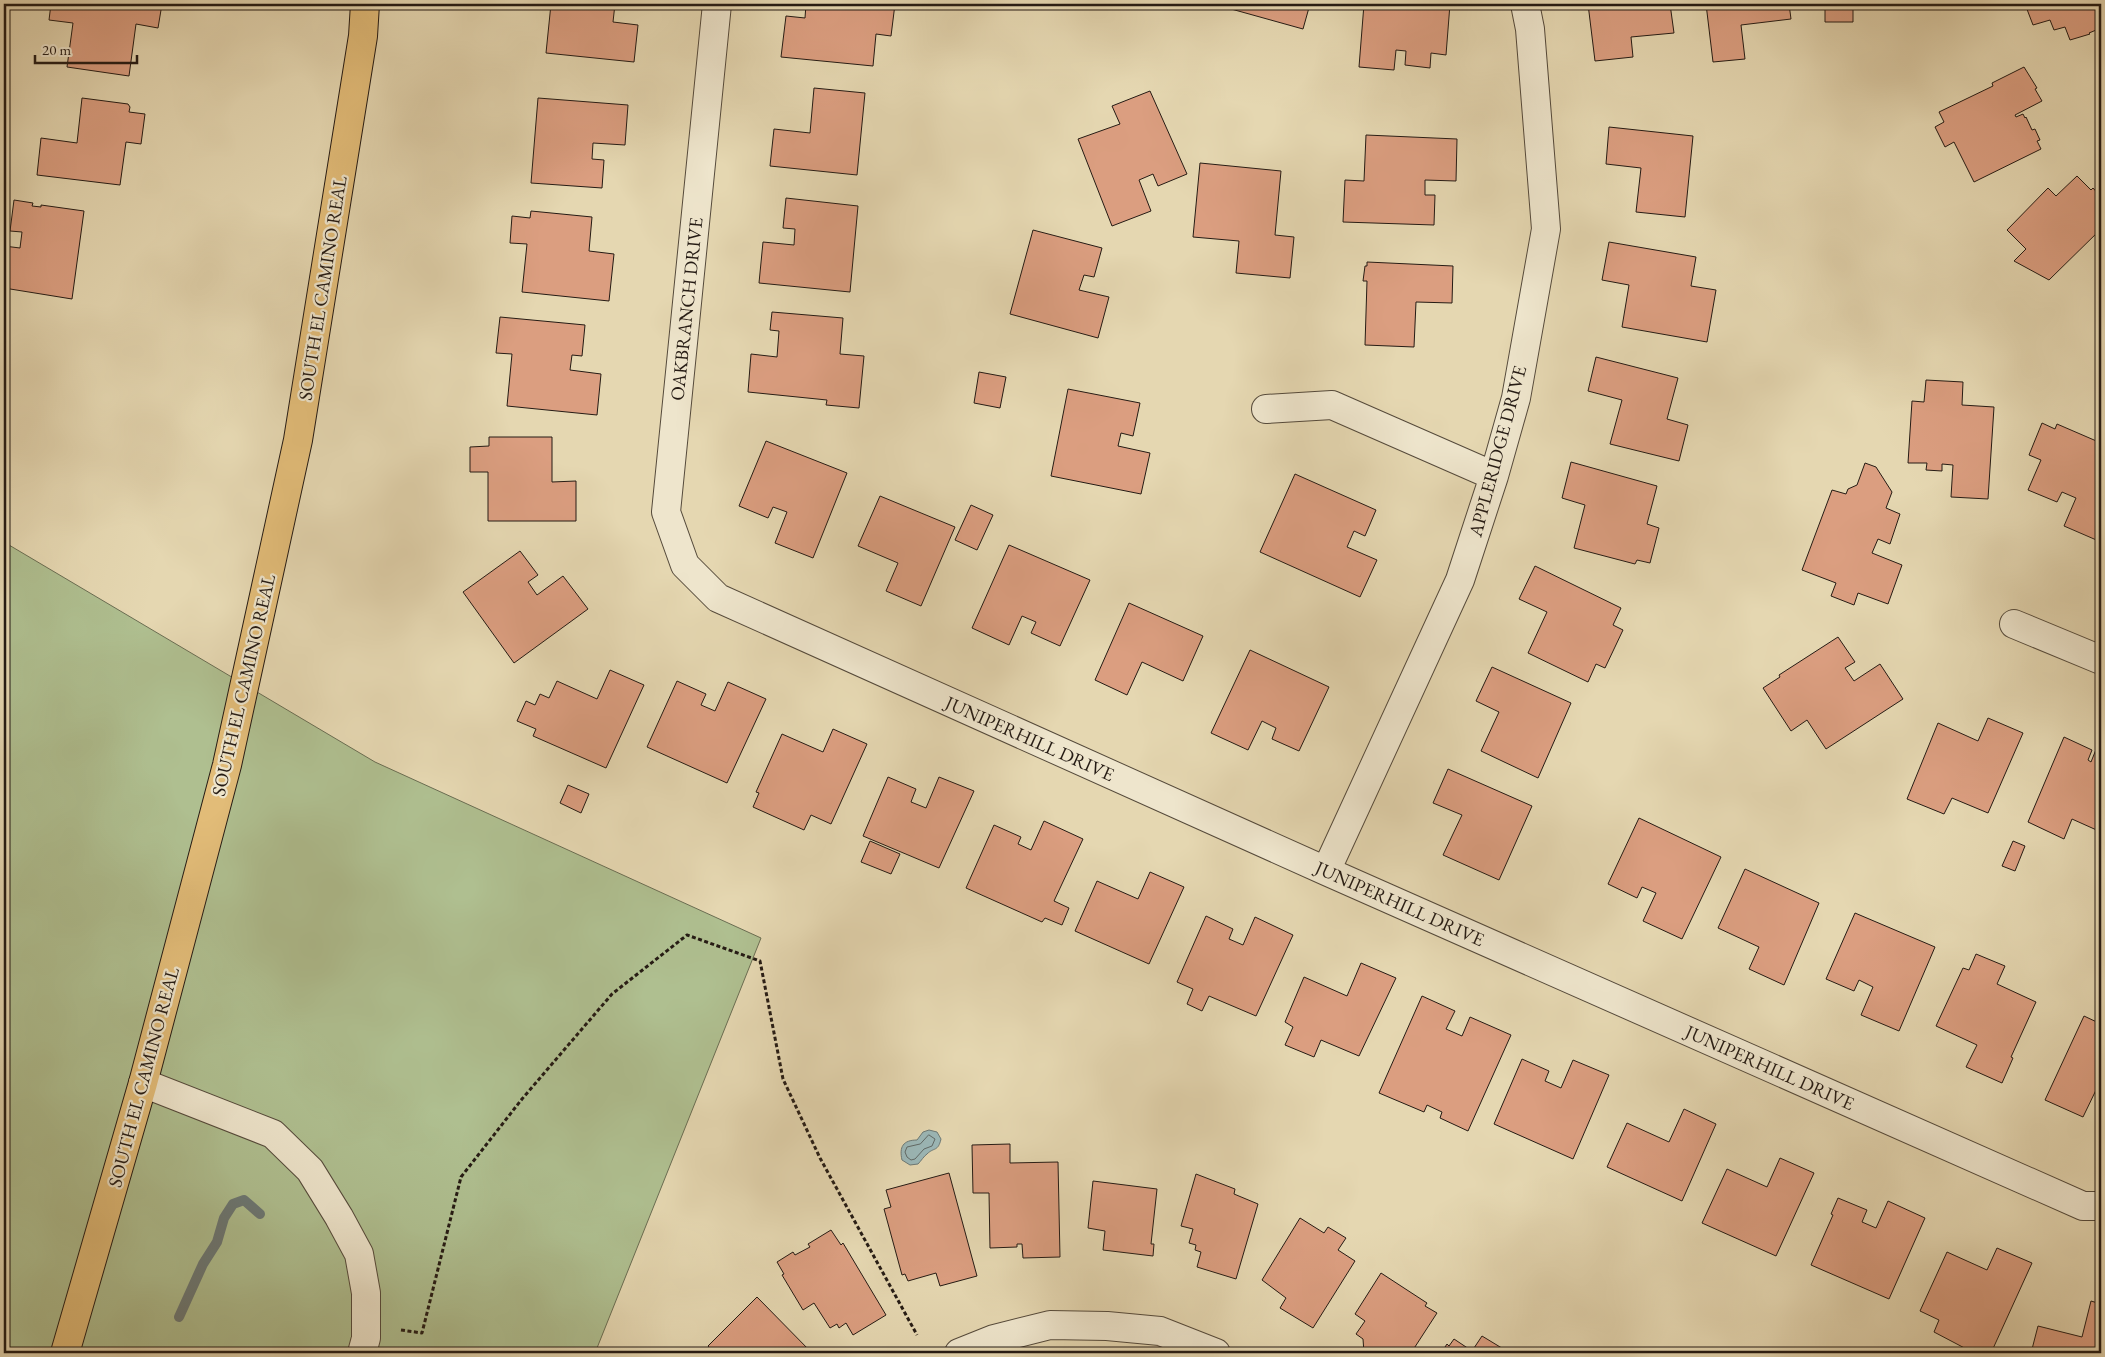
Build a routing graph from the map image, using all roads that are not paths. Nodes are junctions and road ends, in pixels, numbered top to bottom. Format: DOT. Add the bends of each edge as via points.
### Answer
graph roads {
  1 [pos="365,4"];
  2 [pos="717,4"];
  3 [pos="1525,4"];
  4 [pos="1266,409"];
  5 [pos="1494,476"];
  6 [pos="718,598"];
  7 [pos="2014,624"];
  8 [pos="2101,660"];
  9 [pos="1326,871"];
  10 [pos="143,1083"];
  11 [pos="2092,1206"];
  12 [pos="65,1353"];
  13 [pos="362,1353"];
  14 [pos="959,1353"];
  15 [pos="1216,1353"];
  1 -- 10 [label="main road, SOUTH EL CAMINO REAL" via="363,36 298,440 227,765"];
  2 -- 6 [label="street, OAKBRANCH DRIVE" via="666,512 685,565"];
  3 -- 5 [label="street, APPLERIDGE DRIVE" via="1530,29 1546,229 1516,398"];
  4 -- 5 [label="street" via="1332,405"];
  5 -- 9 [label="street, APPLERIDGE DRIVE" via="1460,580"];
  6 -- 9 [label="street, JUNIPERHILL DRIVE"];
  7 -- 8 [label="street"];
  9 -- 11 [label="street, JUNIPERHILL DRIVE"];
  10 -- 12 [label="main road, SOUTH EL CAMINO REAL"];
  10 -- 13 [label="street" via="273,1134 310,1170 359,1254 366,1293 366,1338"];
  14 -- 15 [label="street" via="994,1339 1050,1325 1160,1331"];
}
